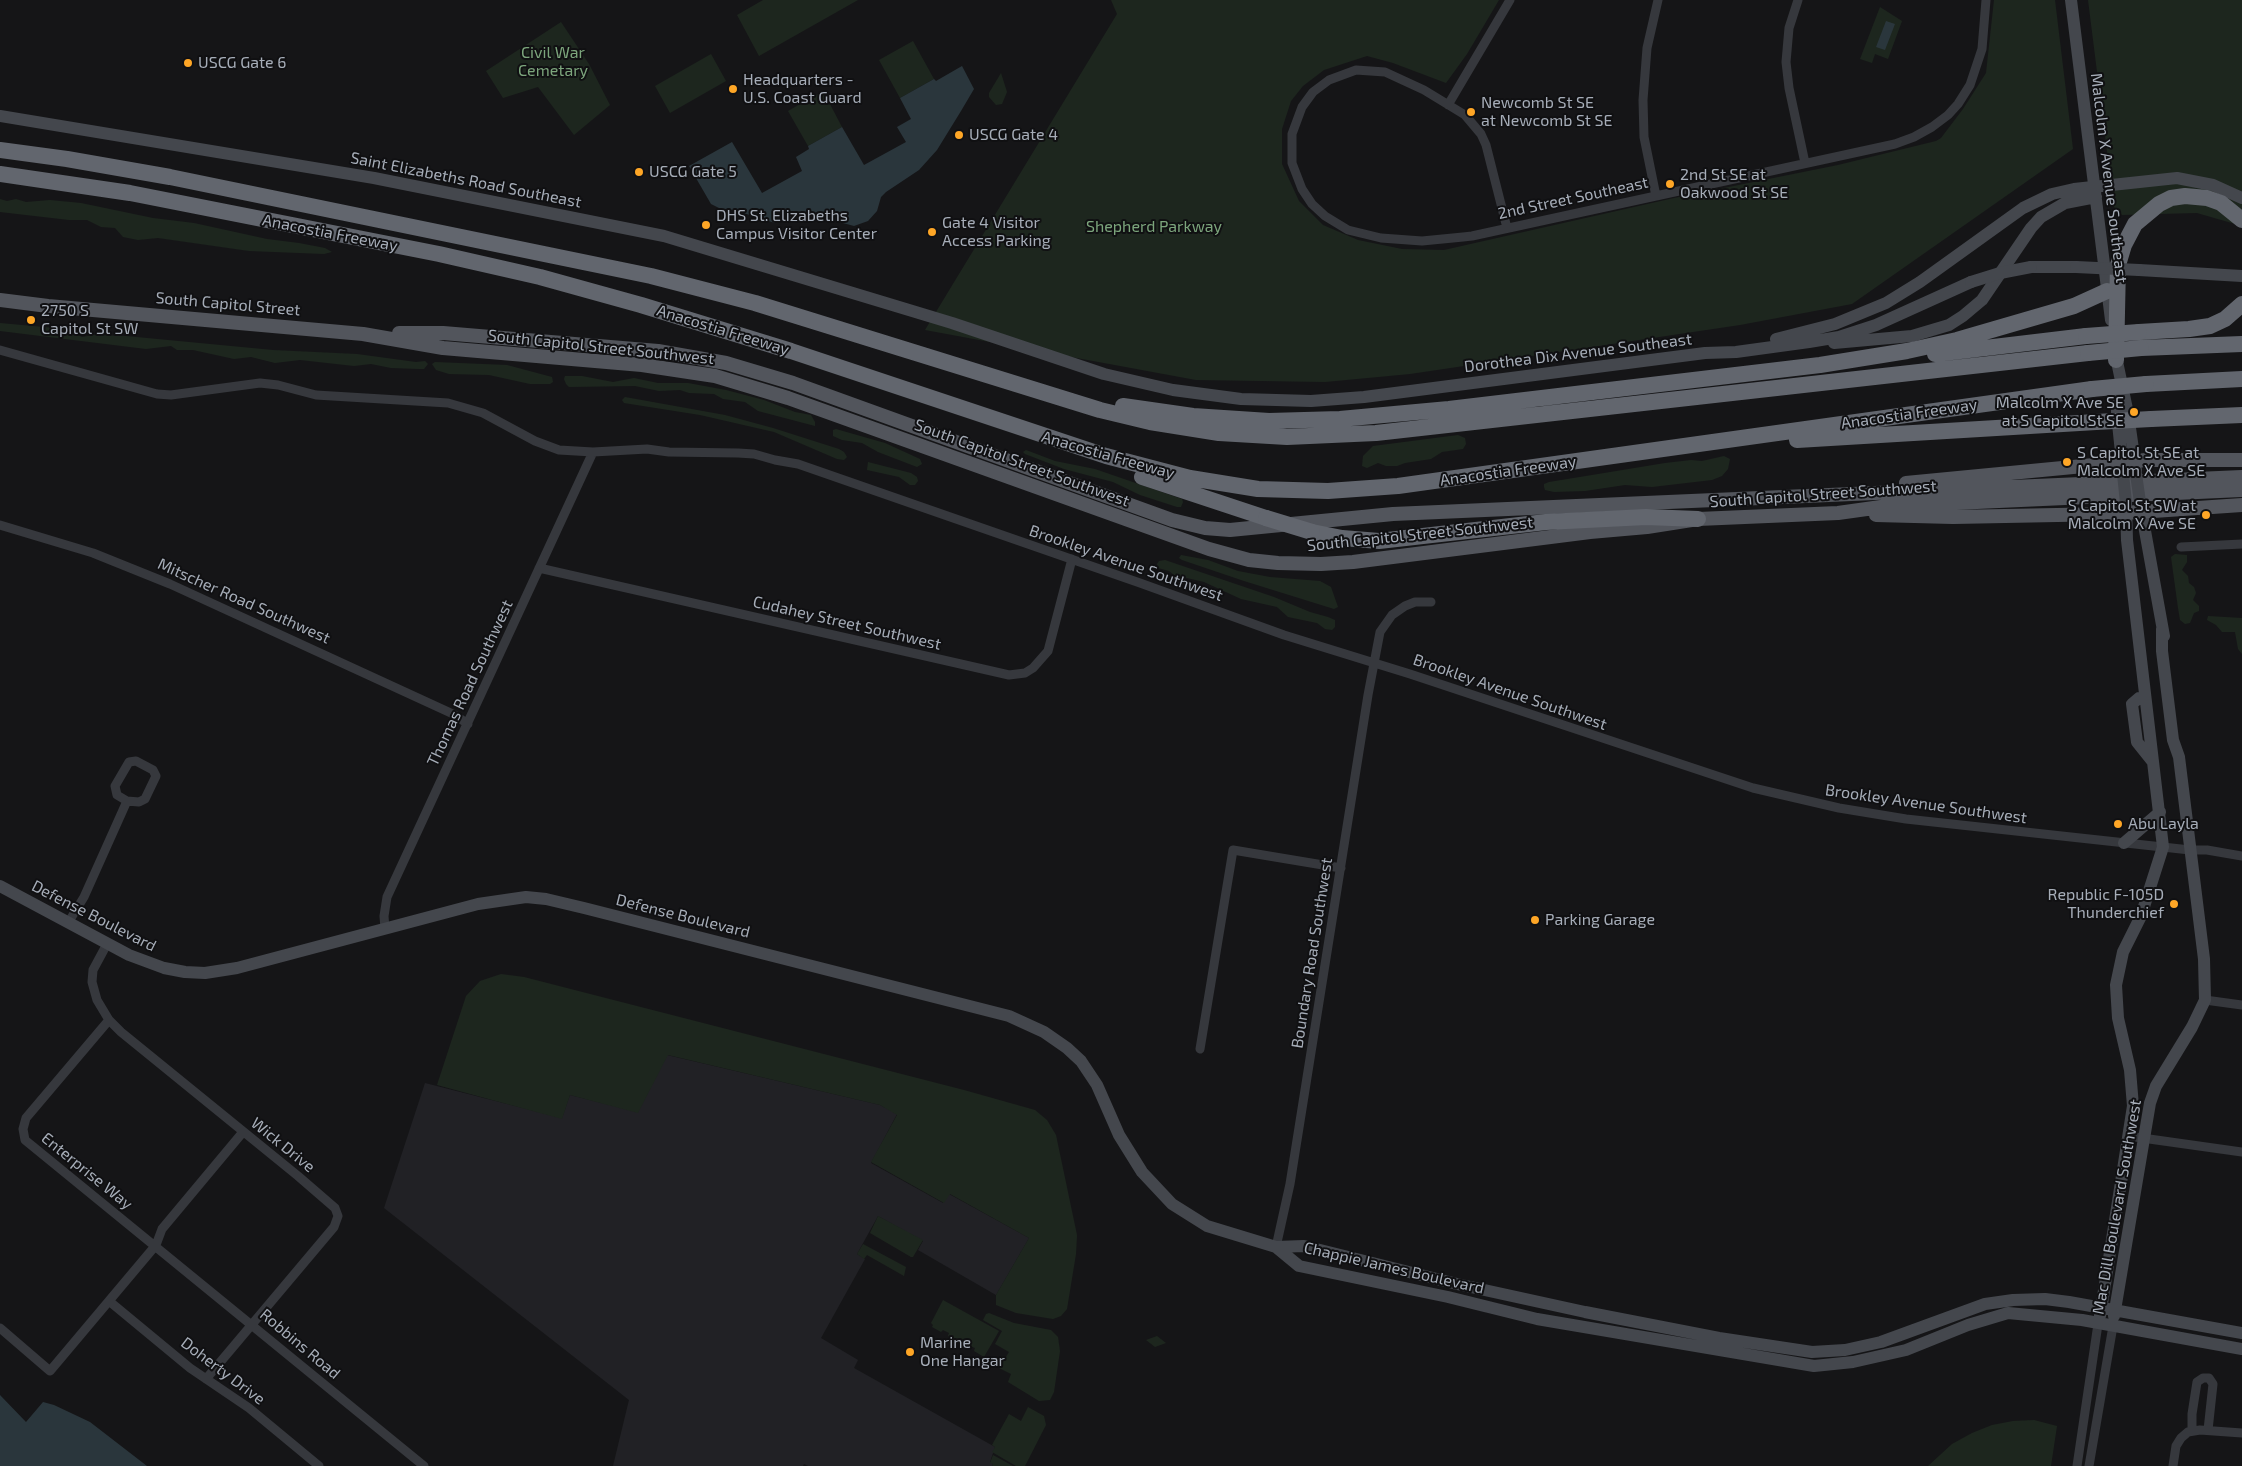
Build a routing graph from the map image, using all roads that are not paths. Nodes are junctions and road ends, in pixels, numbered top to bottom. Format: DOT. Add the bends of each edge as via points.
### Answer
graph roads {
  1 [pos="1510,0"];
  2 [pos="1658,0"];
  3 [pos="1798,0"];
  4 [pos="1986,0"];
  5 [pos="2071,0"];
  6 [pos="1448,105"];
  7 [pos="0,116"];
  8 [pos="0,150"];
  9 [pos="1806,163"];
  10 [pos="0,174"];
  11 [pos="2095,192"];
  12 [pos="1656,196"];
  13 [pos="2242,198"];
  14 [pos="2242,220"];
  15 [pos="1507,228"];
  16 [pos="2238,276"];
  17 [pos="2107,291"];
  18 [pos="0,300"];
  19 [pos="2242,304"];
  20 [pos="918,312"];
  21 [pos="363,334"];
  22 [pos="741,337"];
  23 [pos="2140,340"];
  24 [pos="1809,342"];
  25 [pos="2087,344"];
  26 [pos="2242,344"];
  27 [pos="0,350"];
  28 [pos="1705,353"];
  29 [pos="2116,360"];
  30 [pos="1820,365"];
  31 [pos="980,372"];
  32 [pos="2242,379"];
  33 [pos="2242,415"];
  34 [pos="1673,448"];
  35 [pos="593,452"];
  36 [pos="2242,460"];
  37 [pos="2129,468"];
  38 [pos="2242,477"];
  39 [pos="2242,490"];
  40 [pos="1814,496"];
  41 [pos="2242,505"];
  42 [pos="2134,508"];
  43 [pos="1838,513"];
  44 [pos="1698,519"];
  45 [pos="0,525"];
  46 [pos="2242,544"];
  47 [pos="2181,547"];
  48 [pos="1072,560"];
  49 [pos="539,568"];
  50 [pos="1431,602"];
  51 [pos="2138,626"];
  52 [pos="1376,663"];
  53 [pos="468,724"];
  54 [pos="2153,762"];
  55 [pos="127,801"];
  56 [pos="2160,812"];
  57 [pos="2124,843"];
  58 [pos="2163,847"];
  59 [pos="2190,850"];
  60 [pos="2242,856"];
  61 [pos="1341,868"];
  62 [pos="0,886"];
  63 [pos="68,923"];
  64 [pos="385,929"];
  65 [pos="107,944"];
  66 [pos="2205,1000"];
  67 [pos="2242,1005"];
  68 [pos="109,1020"];
  69 [pos="1200,1048"];
  70 [pos="244,1132"];
  71 [pos="2128,1136"];
  72 [pos="2144,1138"];
  73 [pos="2242,1152"];
  74 [pos="156,1245"];
  75 [pos="1276,1247"];
  76 [pos="109,1301"];
  77 [pos="2101,1308"];
  78 [pos="2116,1310"];
  79 [pos="252,1324"];
  80 [pos="2098,1324"];
  81 [pos="2113,1326"];
  82 [pos="0,1328"];
  83 [pos="2242,1332"];
  84 [pos="2242,1349"];
  85 [pos="206,1379"];
  86 [pos="2208,1430"];
  87 [pos="2192,1431"];
  88 [pos="2242,1432"];
  89 [pos="319,1466"];
  90 [pos="424,1466"];
  91 [pos="2082,1466"];
  92 [pos="2173,1466"];
  1 -- 6 [label="street"];
  2 -- 12 [label="street" via="1647,48 1643,100 1644,137"];
  3 -- 9 [label="street" via="1790,28 1786,62"];
  4 -- 9 [label="street, 2nd Street Southeast" via="1979,64 1966,92 1948,115 1926,131 1901,142"];
  5 -- 11 [label="street, Malcolm X Avenue Southeast"];
  6 -- 15 [label="street, 2nd Street Southeast" via="1471,121 1483,137"];
  6 -- 15 [label="street, 2nd Street Southeast" via="1410,82 1375,70 1356,70 1337,76 1313,92 1294,125 1292,162 1298,181 1318,210 1340,226 1364,235 1412,240 1458,238"];
  7 -- 20 [label="street, Saint Elizabeths Road Southeast" via="374,178 655,234"];
  8 -- 31 [label="highway, Anacostia Freeway" via="178,179 642,274 756,303"];
  9 -- 12 [label="street, 2nd Street Southeast"];
  10 -- 22 [label="highway, Anacostia Freeway" via="130,193 489,265 607,295"];
  11 -- 13 [label="street" via="2168,178 2186,178"];
  11 -- 17 [label="street, Malcolm X Avenue Southeast"];
  11 -- 24 [label="street" via="2065,203 2041,217 1982,300 1949,325 1904,337 1843,343"];
  11 -- 28 [label="street" via="2059,192 2038,200 1908,289 1861,314 1802,334"];
  12 -- 15 [label="street, 2nd Street Southeast"];
  14 -- 29 [label="highway" via="2222,203 2192,196 2164,201 2140,218 2127,238 2118,265"];
  16 -- 24 [label="street, Dorothea Dix Avenue Southeast, bridge" via="2031,267 1971,282 1876,326"];
  17 -- 29 [label="street, Malcolm X Avenue Southeast"];
  17 -- 30 [label="highway" via="2082,304 1956,340"];
  18 -- 21 [label="main road, South Capitol Street"];
  19 -- 23 [label="highway" via="2224,320 2210,326"];
  20 -- 28 [label="street, Dorothea Dix Avenue Southeast" via="1122,379 1190,393 1259,400 1364,397"];
  21 -- 40 [label="main road" via="443,333 658,351 718,361 793,383 1160,516 1205,528 1250,529 1375,515"];
  21 -- 44 [label="main road, South Capitol Street Southwest" via="443,348 656,367 725,378 1223,554 1263,562 1344,562"];
  22 -- 34 [label="highway, Anacostia Freeway" via="1106,456 1190,478 1258,489 1328,491 1398,486"];
  22 -- 44 [label="highway, bridge" via="789,358 1312,532 1380,541 1546,522 1646,517"];
  23 -- 25 [label="highway, Anacostia Freeway, bridge"];
  23 -- 26 [label="highway, Anacostia Freeway"];
  24 -- 28 [label="street, Dorothea Dix Avenue Southeast"];
  25 -- 30 [label="highway"];
  25 -- 31 [label="highway, Anacostia Freeway" via="1393,432 1305,437 1218,433 1150,422 1028,389"];
  27 -- 35 [label="street, Brookley Avenue Southwest" via="162,395 260,383 316,395 448,403 483,413 559,450"];
  29 -- 37 [label="street, Malcolm X Avenue Southeast" via="2128,414"];
  30 -- 31 [label="highway" via="1427,412 1293,421 1233,420 1136,408"];
  32 -- 34 [label="highway, Anacostia Freeway, bridge" via="2092,389"];
  33 -- 34 [label="highway, bridge" via="1852,436 1723,448"];
  35 -- 48 [label="street, Brookley Avenue Southwest" via="647,449 754,454 798,464"];
  35 -- 49 [label="street, Thomas Road Southwest"];
  36 -- 37 [label="main road"];
  37 -- 40 [label="main road" via="1866,487"];
  37 -- 42 [label="street, Malcolm X Avenue Southeast, bridge"];
  38 -- 40 [label="main road"];
  39 -- 43 [label="main road, South Capitol Street Southwest" via="1888,506"];
  41 -- 42 [label="main road"];
  42 -- 43 [label="main road" via="1953,517"];
  42 -- 51 [label="street, Mac Dill Boulevard Southwest" via="2127,540"];
  42 -- 59 [label="street, Mac Dill Boulevard Southwest" via="2162,629 2173,740 2179,757"];
  43 -- 44 [label="main road, South Capitol Street Southwest"];
  45 -- 53 [label="street, Mitscher Road Southwest" via="93,553 170,584"];
  46 -- 47 [label="street"];
  48 -- 49 [label="street, Cudahey Street Southwest" via="1048,651 1025,673 1008,675"];
  48 -- 52 [label="street, Brookley Avenue Southwest" via="1284,635"];
  49 -- 53 [label="street, Thomas Road Southwest"];
  50 -- 52 [label="street, Boundary Road Southwest" via="1415,602 1392,614 1380,632"];
  51 -- 54 [label="street, Mac Dill Boulevard Southwest"];
  51 -- 54 [label="street, Mac Dill Boulevard Southwest" via="2138,698 2132,704 2137,742"];
  52 -- 57 [label="street, Brookley Avenue Southwest" via="1688,768 1782,796 1906,819"];
  52 -- 61 [label="street, Boundary Road Southwest" via="1368,694"];
  53 -- 64 [label="street, Thomas Road Southwest" via="387,897"];
  54 -- 56 [label="street, Mac Dill Boulevard Southwest"];
  55 -- 55 [label="street" via="145,799 156,776 153,770 136,761 129,762 115,786 117,795"];
  55 -- 63 [label="street" via="84,897"];
  56 -- 57 [label="street"];
  56 -- 58 [label="street, Mac Dill Boulevard Southwest"];
  57 -- 58 [label="street, Brookley Avenue Southwest"];
  58 -- 59 [label="street, Brookley Avenue Southwest"];
  58 -- 71 [label="street, Mac Dill Boulevard Southwest" via="2141,916 2123,952 2116,985 2118,1018 2132,1088"];
  59 -- 60 [label="street, Brookley Avenue Southwest"];
  59 -- 66 [label="street, Mac Dill Boulevard Southwest" via="2204,959"];
  61 -- 69 [label="street" via="1233,850"];
  61 -- 75 [label="street, Boundary Road Southwest" via="1290,1184"];
  62 -- 63 [label="street, Defense Boulevard"];
  63 -- 65 [label="street, Defense Boulevard"];
  64 -- 65 [label="street, Defense Boulevard" via="242,967 205,973 164,968"];
  64 -- 75 [label="street, Defense Boulevard" via="487,902 541,898 1018,1019 1044,1032 1081,1061 1097,1085 1132,1159 1172,1204 1214,1230"];
  65 -- 68 [label="street, Wick Drive" via="93,970 92,982 94,994"];
  66 -- 67 [label="street"];
  66 -- 72 [label="street, Mac Dill Boulevard Southwest" via="2156,1086"];
  68 -- 70 [label="street, Wick Drive"];
  68 -- 74 [label="street, Enterprise Way" via="28,1116 23,1133 30,1145"];
  70 -- 74 [label="street" via="162,1229"];
  70 -- 79 [label="street, Wick Drive" via="329,1202 338,1216 334,1227"];
  71 -- 72 [label="street"];
  71 -- 77 [label="street, Mac Dill Boulevard Southwest"];
  72 -- 73 [label="street"];
  72 -- 78 [label="street, Mac Dill Boulevard Southwest"];
  74 -- 76 [label="street"];
  74 -- 79 [label="street, Robbins Road"];
  75 -- 77 [label="street, Chappie James Boulevard" via="1304,1246 1585,1312 1812,1352 1845,1350 1882,1342 1986,1304 2045,1299"];
  75 -- 80 [label="street, Chappie James Boulevard" via="1299,1266 1537,1319 1814,1366 1853,1362 1906,1350 2008,1313"];
  76 -- 82 [label="street" via="50,1371"];
  76 -- 85 [label="street, Doherty Drive"];
  77 -- 78 [label="street, Chappie James Boulevard"];
  77 -- 80 [label="street, Mac Dill Boulevard Southwest"];
  78 -- 81 [label="street, Mac Dill Boulevard Southwest"];
  78 -- 83 [label="street, Chappie James Boulevard"];
  79 -- 85 [label="street, Wick Drive"];
  79 -- 90 [label="street, Robbins Road"];
  80 -- 81 [label="street, Chappie James Boulevard"];
  80 -- 91 [label="street, Mac Dill Boulevard Southwest"];
  81 -- 84 [label="street, Chappie James Boulevard"];
  81 -- 91 [label="street, Mac Dill Boulevard Southwest"];
  85 -- 89 [label="street, Doherty Drive" via="249,1408"];
  86 -- 87 [label="street"];
  86 -- 87 [label="street" via="2213,1384 2209,1378 2203,1378 2197,1382"];
  86 -- 88 [label="street"];
  87 -- 92 [label="street" via="2177,1443"];
}
